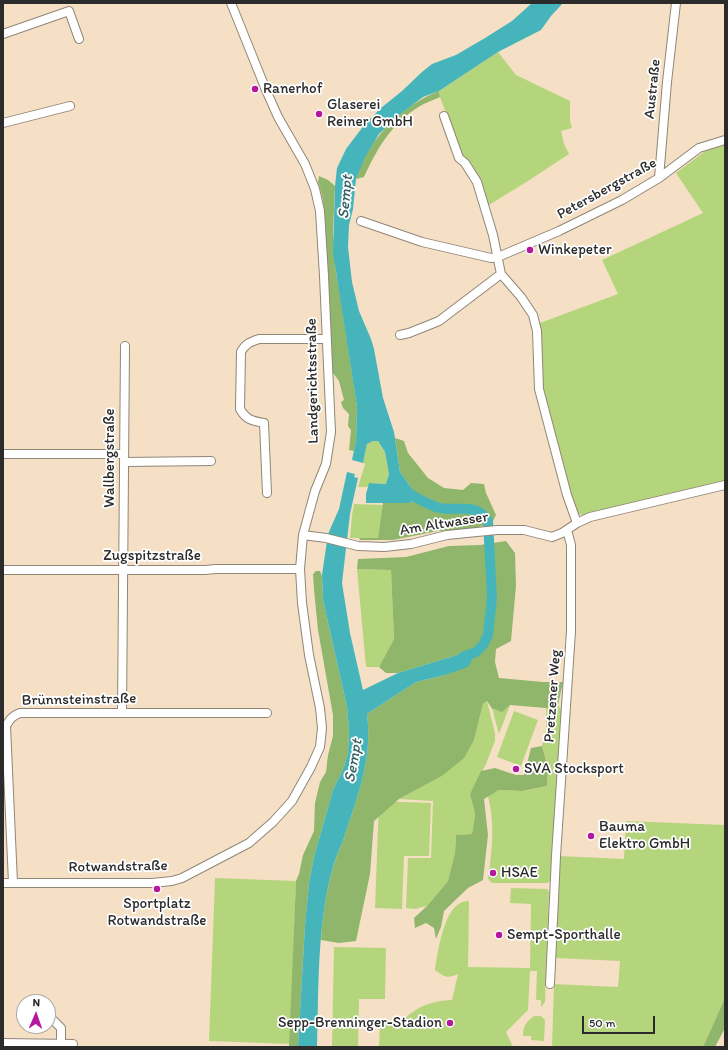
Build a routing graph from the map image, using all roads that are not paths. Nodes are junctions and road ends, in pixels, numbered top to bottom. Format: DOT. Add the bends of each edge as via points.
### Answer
graph roads {
  1 [pos="231,3"];
  2 [pos="676,3"];
  3 [pos="3,34"];
  4 [pos="79,39"];
  5 [pos="70,106"];
  6 [pos="444,116"];
  7 [pos="3,123"];
  8 [pos="725,140"];
  9 [pos="659,178"];
  10 [pos="361,221"];
  11 [pos="498,257"];
  12 [pos="501,274"];
  13 [pos="400,335"];
  14 [pos="326,340"];
  15 [pos="125,346"];
  16 [pos="3,454"];
  17 [pos="124,458"];
  18 [pos="211,461"];
  19 [pos="725,485"];
  20 [pos="267,493"];
  21 [pos="577,523"];
  22 [pos="567,530"];
  23 [pos="303,535"];
  24 [pos="300,569"];
  25 [pos="3,570"];
  26 [pos="123,571"];
  27 [pos="122,712"];
  28 [pos="267,713"];
  29 [pos="249,843"];
  30 [pos="3,883"];
  31 [pos="13,883"];
  32 [pos="550,984"];
  33 [pos="56,1024"];
  34 [pos="3,1043"];
  35 [pos="61,1044"];
  36 [pos="73,1044"];
  1 -- 14 [label="street, Landgerichtsstraße" via="278,117 305,164 315,189 320,211"];
  2 -- 9 [label="street, Austraße"];
  3 -- 4 [label="street" via="69,11"];
  5 -- 7 [label="street"];
  6 -- 11 [label="street" via="459,158 477,182"];
  8 -- 9 [label="street, Petersbergstraße" via="699,148"];
  9 -- 11 [label="street, Petersbergstraße" via="622,200 559,231"];
  10 -- 11 [label="street, Petersbergstraße" via="422,242 491,258"];
  11 -- 12 [label="street"];
  12 -- 13 [label="street" via="440,321"];
  12 -- 21 [label="street" via="534,316 539,389 566,495"];
  14 -- 20 [label="street" via="259,339 244,346 241,352 240,409 248,419 264,423"];
  14 -- 23 [label="street, Landgerichtsstraße" via="331,432 326,464 315,491"];
  15 -- 17 [label="street, Wallbergstraße"];
  16 -- 17 [label="street"];
  17 -- 18 [label="street"];
  17 -- 26 [label="street, Wallbergstraße"];
  19 -- 21 [label="street, Am Altwasser" via="590,517"];
  21 -- 22 [label="street, Am Altwasser"];
  22 -- 23 [label="street, Am Altwasser" via="552,537 524,530 483,531 384,547 366,547"];
  22 -- 32 [label="street, Pretzener Weg" via="571,545 571,631"];
  23 -- 24 [label="street, Landgerichtsstraße"];
  24 -- 26 [label="street, Zugspitzstraße"];
  24 -- 29 [label="street, Landgerichtsstraße" via="309,655 320,708 320,747 292,801"];
  25 -- 26 [label="street, Zugspitzstraße"];
  26 -- 27 [label="street, Wallbergstraße"];
  27 -- 28 [label="street, Brünnsteinstraße"];
  27 -- 31 [label="street, Brünnsteinstraße" via="20,713 13,715 9,720 6,726"];
  29 -- 31 [label="street, Rotwandstraße" via="172,881"];
  30 -- 31 [label="street, Rotwandstraße"];
  33 -- 35 [label="street" via="61,1028"];
  34 -- 35 [label="street"];
  35 -- 36 [label="street"];
}
